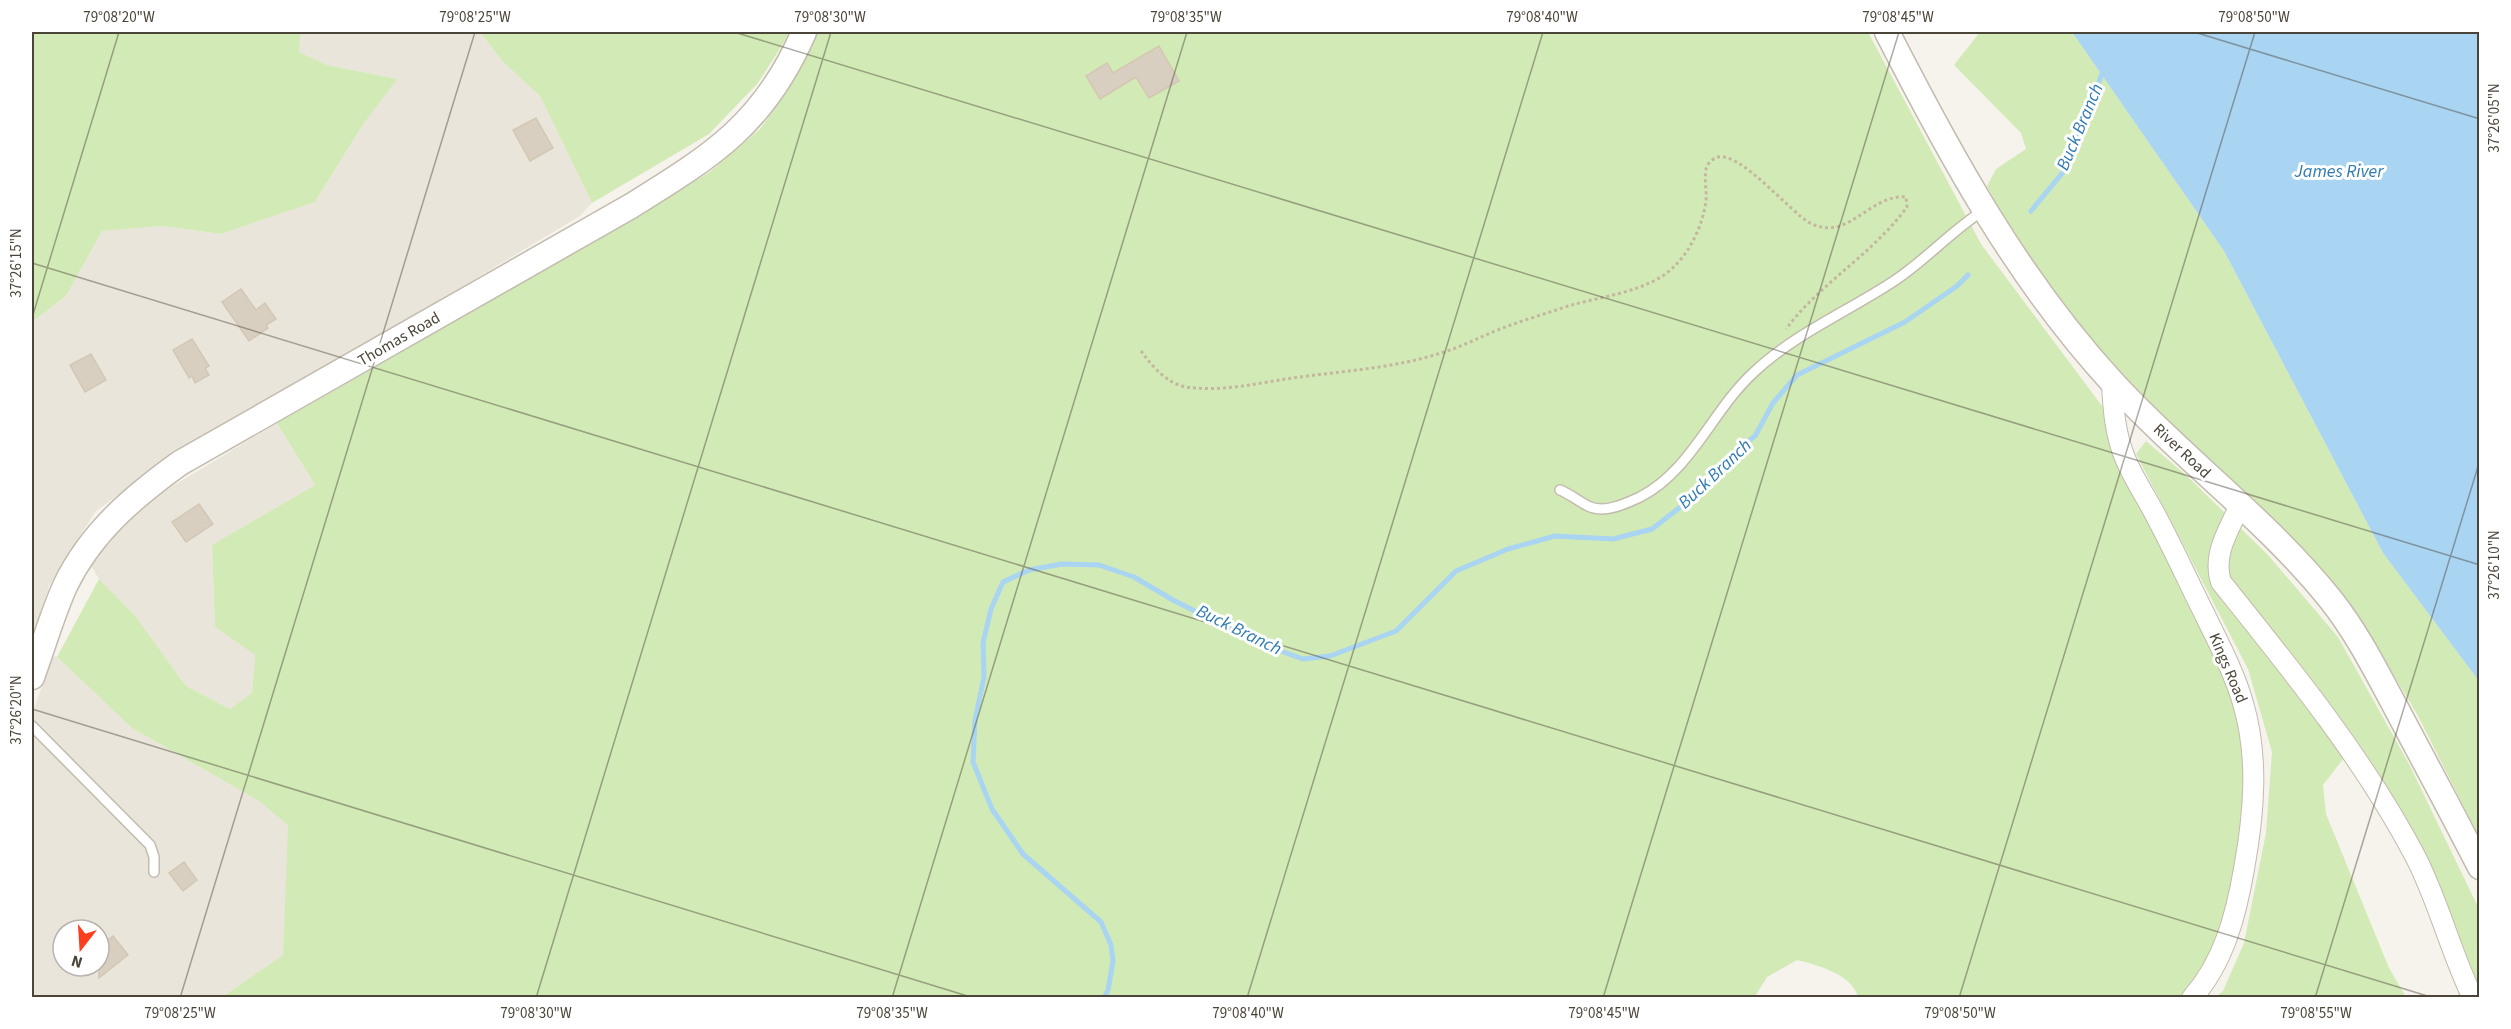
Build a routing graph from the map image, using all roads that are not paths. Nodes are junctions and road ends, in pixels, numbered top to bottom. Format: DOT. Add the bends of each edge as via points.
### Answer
graph roads {
  1 [pos="804,32"];
  2 [pos="1887,32"];
  3 [pos="1984,210"];
  4 [pos="2112,382"];
  5 [pos="1560,490"];
  6 [pos="2240,505"];
  7 [pos="32,677"];
  8 [pos="32,726"];
  9 [pos="2480,867"];
  10 [pos="154,872"];
  11 [pos="2192,998"];
  12 [pos="2473,998"];
  1 -- 7 [label="street, Thomas Road" via="777,85 750,120 703,161 632,206 180,463 138,493 81,558 65,586"];
  2 -- 3 [label="street, River Road"];
  3 -- 4 [label="street, River Road" via="2023,272"];
  3 -- 5 [label="lane" via="1896,280 1835,314 1768,359 1740,386 1667,479 1647,493 1625,504 1601,509 1589,507"];
  4 -- 6 [label="street, River Road" via="2144,417"];
  4 -- 11 [label="street, Kings Road" via="2113,409 2125,459 2233,672 2251,738 2253,811 2240,893 2226,942"];
  6 -- 9 [label="street, River Road" via="2303,567 2357,636"];
  6 -- 12 [label="street" via="2217,556 2220,582 2385,802 2416,857"];
  8 -- 10 [label="lane" via="150,845"];
}
